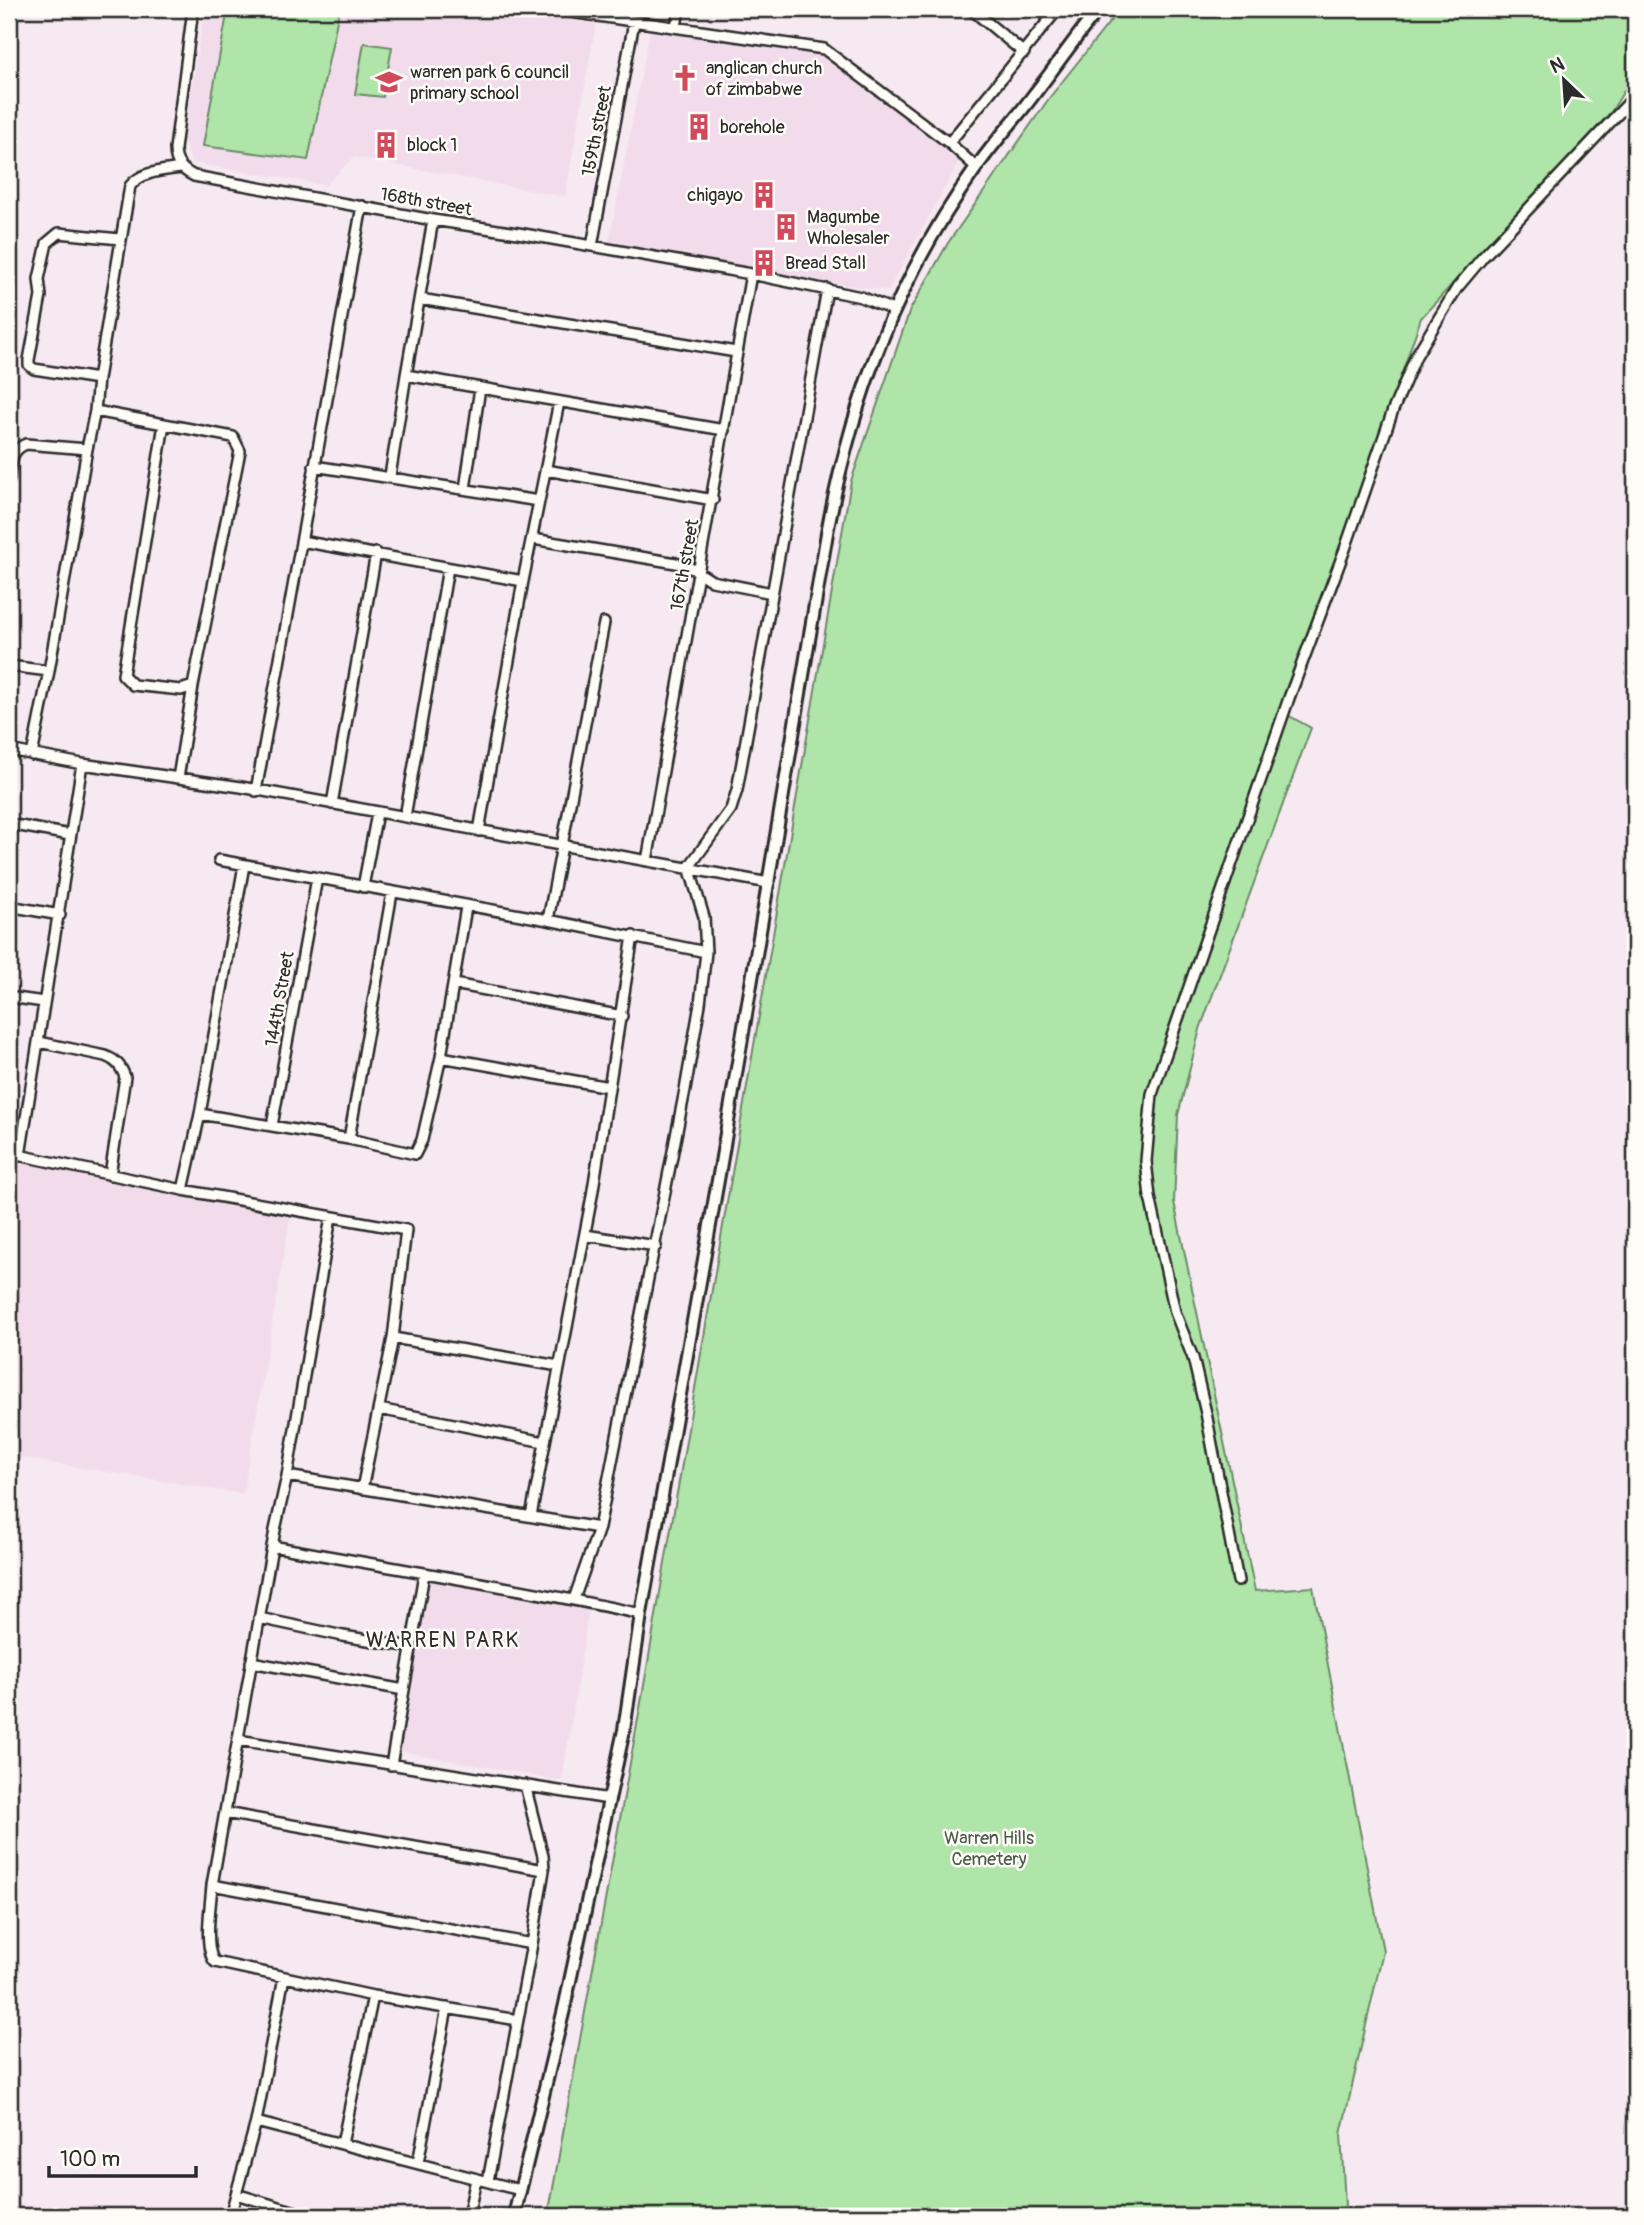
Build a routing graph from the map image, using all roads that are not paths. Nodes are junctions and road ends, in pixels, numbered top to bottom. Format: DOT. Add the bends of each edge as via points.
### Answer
graph roads {
  1 [pos="193,9"];
  2 [pos="554,9"];
  3 [pos="679,9"];
  4 [pos="971,9"];
  5 [pos="1058,9"];
  6 [pos="1099,9"];
  7 [pos="634,22"];
  8 [pos="676,27"];
  9 [pos="1024,53"];
  10 [pos="1635,96"];
  11 [pos="948,144"];
  12 [pos="976,167"];
  13 [pos="181,168"];
  14 [pos="362,206"];
  15 [pos="433,220"];
  16 [pos="120,239"];
  17 [pos="592,246"];
  18 [pos="751,274"];
  19 [pos="827,289"];
  20 [pos="420,299"];
  21 [pos="893,310"];
  22 [pos="736,352"];
  23 [pos="406,375"];
  24 [pos="98,379"];
  25 [pos="480,388"];
  26 [pos="559,402"];
  27 [pos="95,411"];
  28 [pos="163,425"];
  29 [pos="724,430"];
  30 [pos="87,449"];
  31 [pos="314,466"];
  32 [pos="546,470"];
  33 [pos="390,476"];
  34 [pos="9,480"];
  35 [pos="465,489"];
  36 [pos="713,500"];
  37 [pos="538,501"];
  38 [pos="533,539"];
  39 [pos="301,541"];
  40 [pos="376,553"];
  41 [pos="448,568"];
  42 [pos="699,574"];
  43 [pos="523,581"];
  44 [pos="772,593"];
  45 [pos="604,623"];
  46 [pos="9,666"];
  47 [pos="49,671"];
  48 [pos="193,686"];
  49 [pos="9,750"];
  50 [pos="32,755"];
  51 [pos="82,765"];
  52 [pos="178,778"];
  53 [pos="256,791"];
  54 [pos="332,804"];
  55 [pos="377,813"];
  56 [pos="405,817"];
  57 [pos="9,824"];
  58 [pos="479,831"];
  59 [pos="70,835"];
  60 [pos="562,847"];
  61 [pos="219,860"];
  62 [pos="646,861"];
  63 [pos="244,865"];
  64 [pos="689,867"];
  65 [pos="317,878"];
  66 [pos="769,883"];
  67 [pos="363,887"];
  68 [pos="392,893"];
  69 [pos="9,906"];
  70 [pos="466,907"];
  71 [pos="60,915"];
  72 [pos="548,920"];
  73 [pos="633,936"];
  74 [pos="706,952"];
  75 [pos="454,984"];
  76 [pos="9,998"];
  77 [pos="44,1002"];
  78 [pos="622,1016"];
  79 [pos="39,1042"];
  80 [pos="441,1058"];
  81 [pos="609,1087"];
  82 [pos="200,1114"];
  83 [pos="272,1126"];
  84 [pos="349,1139"];
  85 [pos="9,1153"];
  86 [pos="20,1156"];
  87 [pos="110,1175"];
  88 [pos="183,1190"];
  89 [pos="331,1217"];
  90 [pos="585,1235"];
  91 [pos="656,1246"];
  92 [pos="393,1338"];
  93 [pos="559,1366"];
  94 [pos="379,1409"];
  95 [pos="544,1442"];
  96 [pos="287,1476"];
  97 [pos="362,1489"];
  98 [pos="531,1516"];
  99 [pos="600,1528"];
  100 [pos="272,1546"];
  101 [pos="424,1574"];
  102 [pos="1238,1581"];
  103 [pos="574,1599"];
  104 [pos="641,1614"];
  105 [pos="259,1618"];
  106 [pos="411,1647"];
  107 [pos="251,1662"];
  108 [pos="404,1690"];
  109 [pos="238,1740"];
  110 [pos="391,1765"];
  111 [pos="525,1785"];
  112 [pos="610,1798"];
  113 [pos="225,1813"];
  114 [pos="544,1870"];
  115 [pos="212,1885"];
  116 [pos="532,1944"];
  117 [pos="284,1977"];
  118 [pos="373,1996"];
  119 [pos="447,2008"];
  120 [pos="518,2020"];
  121 [pos="256,2122"];
  122 [pos="342,2144"];
  123 [pos="418,2163"];
  124 [pos="476,2179"];
  125 [pos="488,2181"];
  126 [pos="520,2190"];
  127 [pos="236,2194"];
  128 [pos="230,2216"];
  129 [pos="309,2216"];
  130 [pos="468,2216"];
  131 [pos="514,2216"];
  1 -- 13 [label="street" via="175,140"];
  2 -- 7 [label="street"];
  3 -- 8 [label="street"];
  4 -- 9 [label="street"];
  5 -- 9 [label="street"];
  6 -- 12 [label="street"];
  7 -- 8 [label="street"];
  7 -- 17 [label="street, 159th street"];
  8 -- 11 [label="street" via="824,49"];
  9 -- 11 [label="street"];
  10 -- 102 [label="street" via="1483,257 1457,288 1416,356 1289,698 1152,1094 1146,1161 1150,1196 1175,1312 1193,1357"];
  11 -- 12 [label="street"];
  12 -- 21 [label="street"];
  13 -- 14 [label="street, 168th street" via="194,176"];
  13 -- 16 [label="street" via="136,178 130,186"];
  14 -- 15 [label="street, 168th street"];
  14 -- 31 [label="street"];
  15 -- 17 [label="street, 168th street"];
  15 -- 20 [label="street"];
  16 -- 24 [label="street"];
  16 -- 24 [label="street" via="59,233 47,243 39,279 41,296 30,365"];
  17 -- 18 [label="street, 168th street"];
  18 -- 19 [label="street, 168th street"];
  18 -- 22 [label="street, 167th street"];
  19 -- 21 [label="street, 168th street"];
  19 -- 44 [label="street"];
  20 -- 22 [label="street"];
  20 -- 23 [label="street"];
  21 -- 66 [label="street" via="864,382 835,491"];
  22 -- 29 [label="street, 167th street"];
  23 -- 25 [label="street"];
  23 -- 33 [label="street"];
  24 -- 27 [label="street"];
  25 -- 26 [label="street"];
  25 -- 35 [label="street"];
  26 -- 29 [label="street"];
  26 -- 32 [label="street"];
  27 -- 28 [label="street"];
  27 -- 30 [label="street"];
  28 -- 48 [label="street" via="233,437 240,451"];
  28 -- 48 [label="street" via="123,675 132,685 181,690"];
  29 -- 36 [label="street, 167th street"];
  30 -- 34 [label="street" via="26,444 13,453"];
  30 -- 47 [label="street"];
  31 -- 33 [label="street"];
  31 -- 39 [label="street"];
  32 -- 36 [label="street"];
  32 -- 37 [label="street"];
  33 -- 35 [label="street"];
  35 -- 37 [label="street"];
  36 -- 42 [label="street, 167th street"];
  37 -- 38 [label="street"];
  38 -- 42 [label="street" via="676,563"];
  38 -- 43 [label="street"];
  39 -- 40 [label="street"];
  39 -- 53 [label="street"];
  40 -- 41 [label="street"];
  40 -- 54 [label="street"];
  41 -- 43 [label="street"];
  41 -- 56 [label="street"];
  42 -- 44 [label="street" via="721,584"];
  42 -- 62 [label="street, 167th street"];
  43 -- 58 [label="street"];
  44 -- 64 [label="street" via="734,801"];
  45 -- 60 [label="street"];
  46 -- 47 [label="street"];
  47 -- 50 [label="street"];
  48 -- 52 [label="street"];
  49 -- 50 [label="street"];
  50 -- 51 [label="street"];
  51 -- 52 [label="street"];
  51 -- 59 [label="street"];
  52 -- 53 [label="street"];
  53 -- 54 [label="street"];
  54 -- 55 [label="street"];
  55 -- 56 [label="street"];
  55 -- 67 [label="street"];
  56 -- 58 [label="street"];
  57 -- 59 [label="street"];
  58 -- 60 [label="street"];
  59 -- 71 [label="street"];
  60 -- 62 [label="street"];
  60 -- 72 [label="street"];
  61 -- 63 [label="street"];
  62 -- 64 [label="street"];
  63 -- 65 [label="street"];
  63 -- 82 [label="street"];
  64 -- 66 [label="street"];
  64 -- 74 [label="street" via="704,917"];
  65 -- 67 [label="street"];
  65 -- 83 [label="street, 144th Street"];
  66 -- 104 [label="street"];
  67 -- 68 [label="street"];
  68 -- 70 [label="street"];
  68 -- 84 [label="street"];
  69 -- 71 [label="street"];
  70 -- 72 [label="street"];
  70 -- 75 [label="street"];
  71 -- 77 [label="street"];
  72 -- 73 [label="street"];
  73 -- 74 [label="street"];
  73 -- 78 [label="street"];
  74 -- 91 [label="street"];
  75 -- 78 [label="street"];
  75 -- 80 [label="street"];
  76 -- 77 [label="street"];
  77 -- 79 [label="street"];
  78 -- 81 [label="street"];
  79 -- 86 [label="street"];
  79 -- 87 [label="street" via="112,1058 122,1067 125,1077"];
  80 -- 81 [label="street"];
  80 -- 84 [label="street" via="415,1154"];
  81 -- 90 [label="street"];
  82 -- 83 [label="street"];
  82 -- 88 [label="street"];
  83 -- 84 [label="street"];
  85 -- 86 [label="street"];
  86 -- 87 [label="street"];
  87 -- 88 [label="street"];
  88 -- 89 [label="street"];
  89 -- 92 [label="street" via="406,1230"];
  89 -- 96 [label="street"];
  90 -- 91 [label="street"];
  90 -- 93 [label="street"];
  91 -- 99 [label="street"];
  92 -- 93 [label="street"];
  92 -- 94 [label="street"];
  93 -- 95 [label="street"];
  94 -- 95 [label="street"];
  94 -- 97 [label="street"];
  95 -- 98 [label="street"];
  96 -- 97 [label="street"];
  96 -- 100 [label="street"];
  97 -- 98 [label="street"];
  98 -- 99 [label="street"];
  99 -- 103 [label="street"];
  100 -- 101 [label="street"];
  100 -- 105 [label="street"];
  101 -- 103 [label="street"];
  101 -- 106 [label="street"];
  103 -- 104 [label="street"];
  104 -- 112 [label="street"];
  105 -- 106 [label="street"];
  105 -- 107 [label="street"];
  106 -- 108 [label="street"];
  107 -- 108 [label="street"];
  107 -- 109 [label="street"];
  108 -- 110 [label="street"];
  109 -- 110 [label="street"];
  109 -- 113 [label="street"];
  110 -- 111 [label="street"];
  111 -- 112 [label="street"];
  111 -- 114 [label="street"];
  112 -- 126 [label="street"];
  113 -- 114 [label="street"];
  113 -- 115 [label="street"];
  114 -- 116 [label="street"];
  115 -- 116 [label="street"];
  115 -- 117 [label="street" via="211,1957 215,1962"];
  116 -- 120 [label="street"];
  117 -- 118 [label="street"];
  117 -- 121 [label="street"];
  118 -- 119 [label="street"];
  118 -- 122 [label="street"];
  119 -- 120 [label="street"];
  119 -- 123 [label="street"];
  120 -- 125 [label="street"];
  121 -- 122 [label="street"];
  121 -- 127 [label="street"];
  122 -- 123 [label="street"];
  123 -- 124 [label="street"];
  124 -- 125 [label="street"];
  124 -- 130 [label="street"];
  125 -- 126 [label="street"];
  126 -- 131 [label="street"];
  127 -- 128 [label="street"];
  127 -- 129 [label="street"];
}
